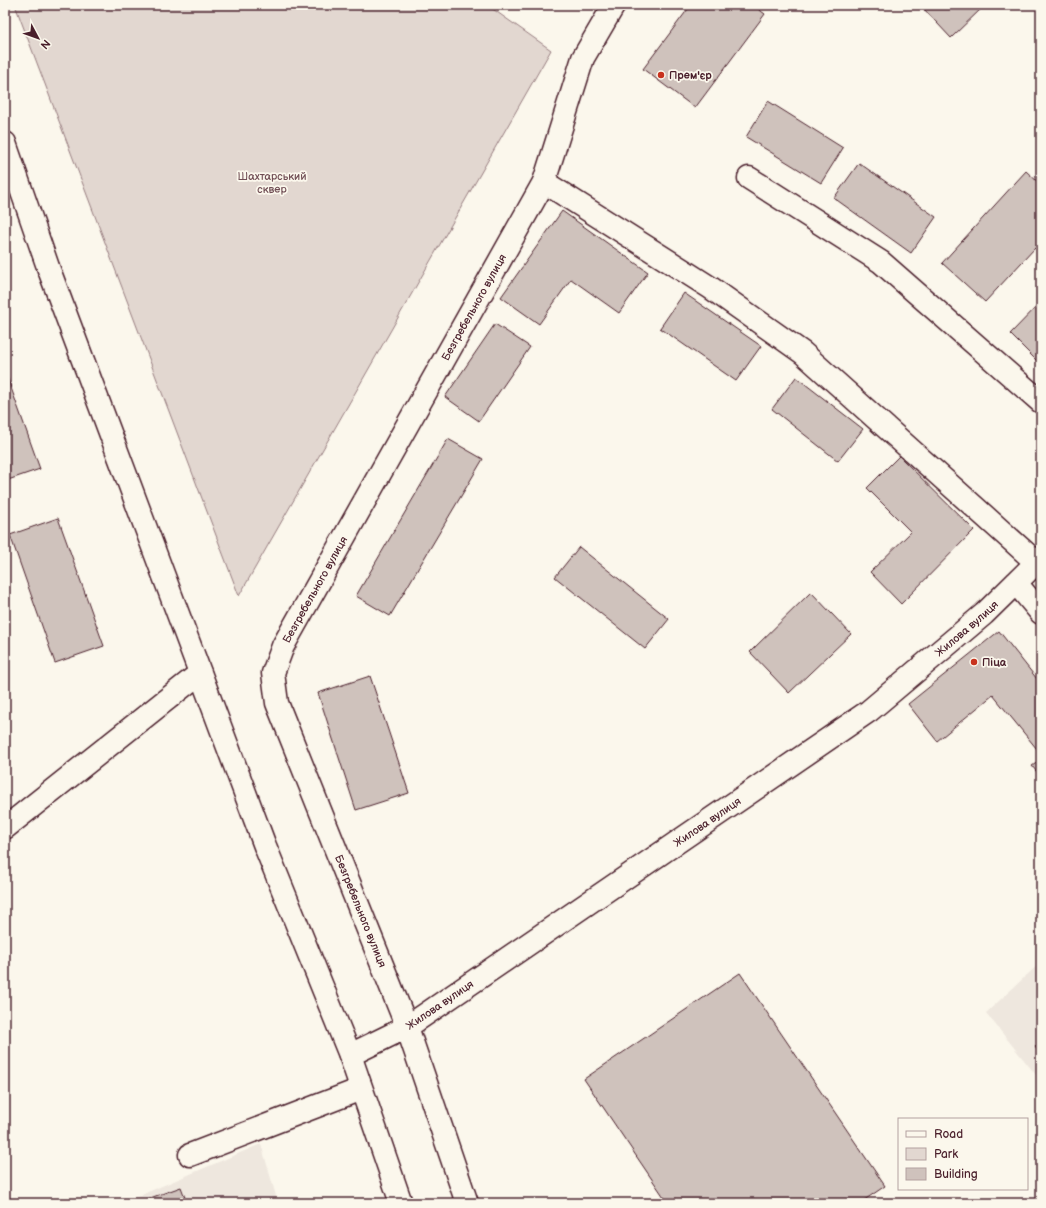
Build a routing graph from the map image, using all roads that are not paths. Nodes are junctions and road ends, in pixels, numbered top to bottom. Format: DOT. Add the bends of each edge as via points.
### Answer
graph roads {
  1 [pos="614,5"];
  2 [pos="5,143"];
  3 [pos="749,178"];
  4 [pos="544,182"];
  5 [pos="1041,402"];
  6 [pos="1039,560"];
  7 [pos="1016,583"];
  8 [pos="1041,613"];
  9 [pos="200,673"];
  10 [pos="5,828"];
  11 [pos="407,1027"];
  12 [pos="350,1055"];
  13 [pos="361,1089"];
  14 [pos="190,1155"];
  15 [pos="401,1203"];
  16 [pos="466,1203"];
  1 -- 4 [label="street, Безгребельного вулиця" via="583,58"];
  2 -- 9 [label="street" via="51,274"];
  3 -- 5 [label="street" via="881,262"];
  4 -- 6 [label="street" via="711,288 803,353"];
  4 -- 11 [label="street, Безгребельного вулиця" via="284,646 273,673 277,703"];
  6 -- 7 [label="street, Жилова вулиця"];
  7 -- 8 [label="street"];
  7 -- 11 [label="street, Жилова вулиця" via="984,614 869,711"];
  9 -- 10 [label="street"];
  9 -- 12 [label="street" via="265,846"];
  11 -- 12 [label="street, Жилова вулиця"];
  11 -- 16 [label="street, Безгребельного вулиця"];
  12 -- 13 [label="street"];
  13 -- 14 [label="street"];
  13 -- 15 [label="street"];
}
